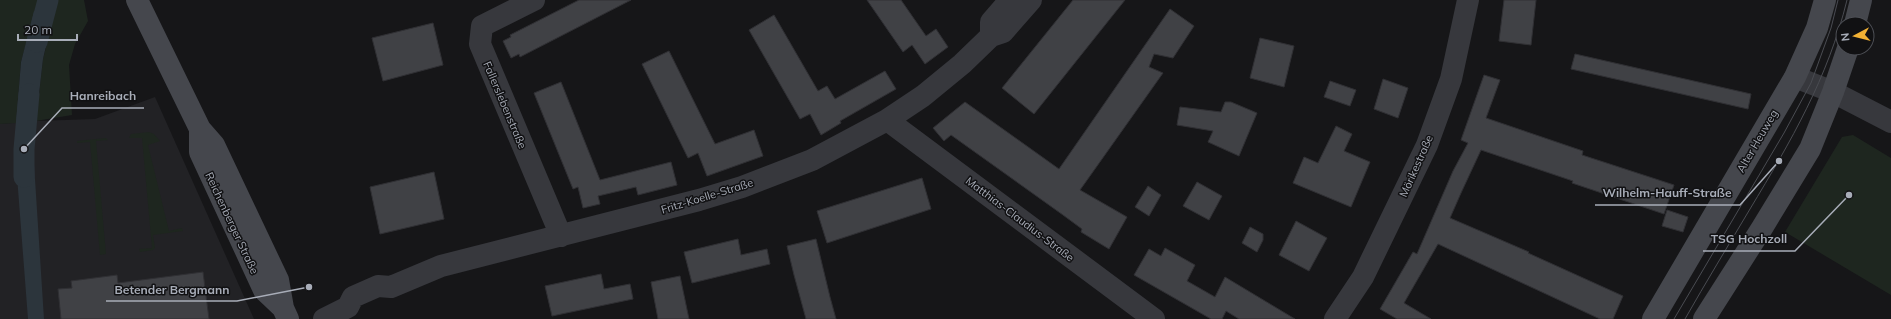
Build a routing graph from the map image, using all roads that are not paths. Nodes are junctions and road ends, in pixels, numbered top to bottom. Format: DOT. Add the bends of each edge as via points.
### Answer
graph roads {
  1 [pos="136,0"];
  2 [pos="534,0"];
  3 [pos="1010,0"];
  4 [pos="1031,0"];
  5 [pos="1468,0"];
  6 [pos="1825,0"];
  7 [pos="1861,0"];
  8 [pos="1857,16"];
  9 [pos="991,36"];
  10 [pos="1845,56"];
  11 [pos="1795,77"];
  12 [pos="1833,92"];
  13 [pos="887,120"];
  14 [pos="1891,122"];
  15 [pos="561,236"];
  16 [pos="286,314"];
  17 [pos="324,319"];
  18 [pos="1154,319"];
  19 [pos="1335,319"];
  20 [pos="1652,319"];
  21 [pos="1704,319"];
  1 -- 16 [label="street, Reichenberger Straße" via="200,129 200,152 264,290"];
  2 -- 15 [label="street, Fallerslebenstraße" via="482,26 480,44"];
  3 -- 9 [label="street" via="992,22"];
  4 -- 9 [label="street, Fritz-Koelle-Straße" via="1003,32"];
  5 -- 19 [label="street, Mörikestraße" via="1451,80 1427,145 1363,277"];
  6 -- 11 [label="street, Alter Heuweg" via="1817,28"];
  7 -- 8 [label="street"];
  9 -- 13 [label="street, Fritz-Koelle-Straße" via="923,96"];
  10 -- 12 [label="street"];
  11 -- 12 [label="street"];
  11 -- 20 [label="street, Alter Heuweg"];
  12 -- 14 [label="street"];
  12 -- 21 [label="street" via="1810,148"];
  13 -- 15 [label="street, Fritz-Koelle-Straße" via="812,160 742,187"];
  13 -- 18 [label="street, Matthias-Claudius-Straße"];
  15 -- 17 [label="street, Fritz-Koelle-Straße" via="441,266 391,287 384,298 359,310 348,307"];
}
